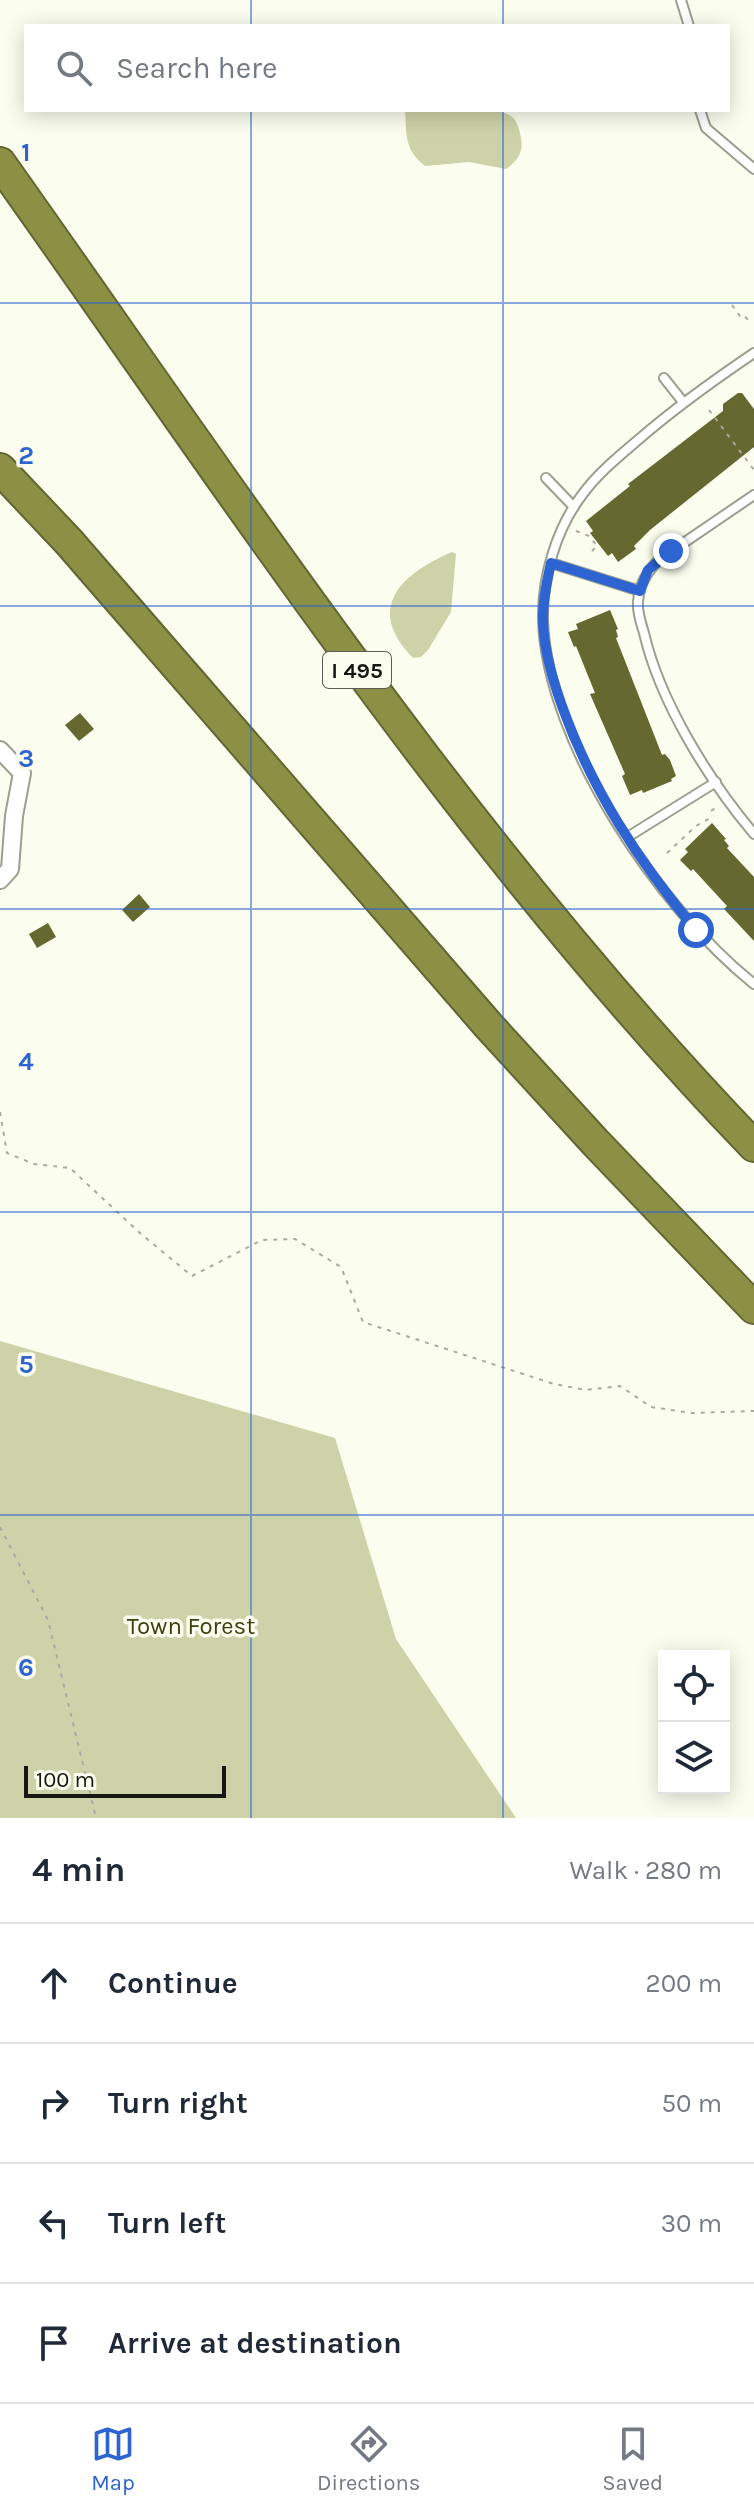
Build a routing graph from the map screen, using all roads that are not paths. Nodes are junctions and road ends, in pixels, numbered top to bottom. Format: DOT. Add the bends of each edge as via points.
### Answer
graph roads {
  1 [pos="681,0"];
  2 [pos="688,24"];
  3 [pos="701,112"];
  4 [pos="0,163"];
  5 [pos="754,169"];
  6 [pos="754,353"];
  7 [pos="664,378"];
  8 [pos="683,402"];
  9 [pos="0,469"];
  10 [pos="546,478"];
  11 [pos="754,495"];
  12 [pos="574,507"];
  13 [pos="551,563"];
  14 [pos="640,591"];
  15 [pos="0,750"];
  16 [pos="716,782"];
  17 [pos="754,834"];
  18 [pos="626,838"];
  19 [pos="0,880"];
  20 [pos="754,984"];
  21 [pos="754,1146"];
  22 [pos="754,1308"];
  1 -- 2 [label="lane"];
  3 -- 5 [label="lane" via="706,128"];
  4 -- 21 [label="highway, I 495" via="407,737 588,962"];
  6 -- 8 [label="lane"];
  7 -- 8 [label="lane"];
  8 -- 12 [label="lane" via="601,473"];
  9 -- 22 [label="highway" via="488,1025"];
  10 -- 12 [label="lane"];
  11 -- 14 [label="lane" via="660,559 648,570"];
  12 -- 13 [label="lane"];
  13 -- 14 [label="lane"];
  13 -- 18 [label="lane" via="543,618 550,673 592,780"];
  14 -- 16 [label="lane" via="637,606 653,662 677,718"];
  15 -- 19 [label="street" via="22,773 10,869"];
  16 -- 17 [label="lane"];
  16 -- 18 [label="lane"];
  18 -- 20 [label="lane" via="696,930"];
}
